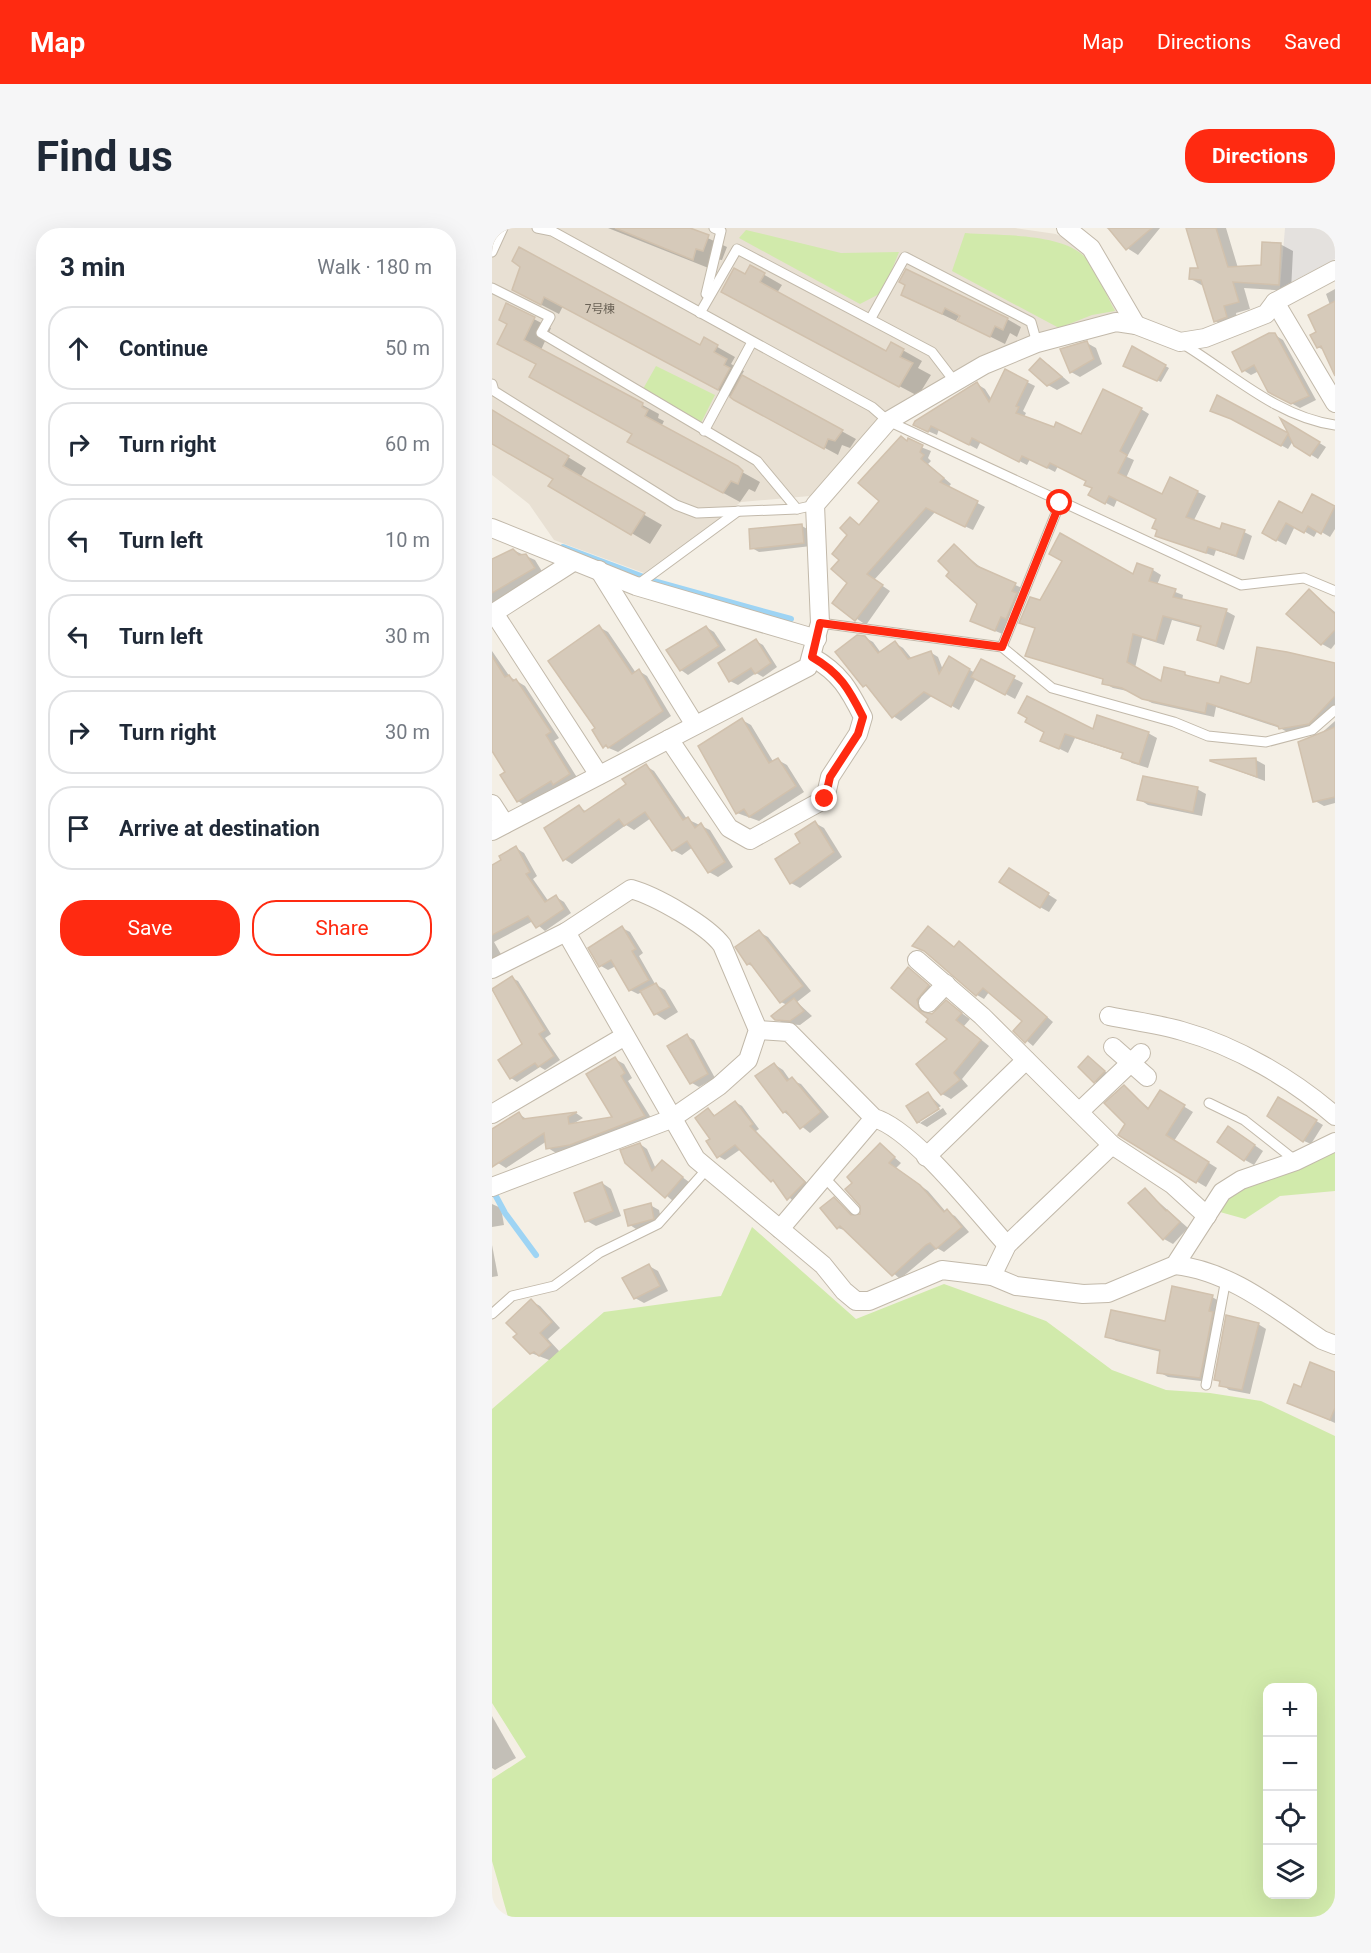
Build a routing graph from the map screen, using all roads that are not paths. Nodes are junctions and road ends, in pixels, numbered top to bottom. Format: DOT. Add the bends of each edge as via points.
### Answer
graph roads {
  1 [pos="503,228"];
  2 [pos="537,228"];
  3 [pos="714,228"];
  4 [pos="1066,228"];
  5 [pos="492,252"];
  6 [pos="1335,270"];
  7 [pos="492,288"];
  8 [pos="705,300"];
  9 [pos="1275,302"];
  10 [pos="700,313"];
  11 [pos="871,318"];
  12 [pos="1136,325"];
  13 [pos="752,342"];
  14 [pos="1037,342"];
  15 [pos="1180,342"];
  16 [pos="955,382"];
  17 [pos="492,384"];
  18 [pos="1335,403"];
  19 [pos="888,422"];
  20 [pos="1335,425"];
  21 [pos="704,431"];
  22 [pos="1060,503"];
  23 [pos="806,507"];
  24 [pos="738,511"];
  25 [pos="492,528"];
  26 [pos="573,562"];
  27 [pos="599,570"];
  28 [pos="643,581"];
  29 [pos="1335,591"];
  30 [pos="493,613"];
  31 [pos="816,640"];
  32 [pos="1002,647"];
  33 [pos="1335,710"];
  34 [pos="695,725"];
  35 [pos="669,739"];
  36 [pos="599,775"];
  37 [pos="492,804"];
  38 [pos="498,827"];
  39 [pos="566,932"];
  40 [pos="918,960"];
  41 [pos="492,969"];
  42 [pos="946,984"];
  43 [pos="928,1003"];
  44 [pos="1109,1016"];
  45 [pos="758,1030"];
  46 [pos="624,1036"];
  47 [pos="1113,1047"];
  48 [pos="1135,1058"];
  49 [pos="1026,1060"];
  50 [pos="1147,1077"];
  51 [pos="1209,1103"];
  52 [pos="1079,1112"];
  53 [pos="492,1114"];
  54 [pos="1335,1116"];
  55 [pos="874,1118"];
  56 [pos="671,1119"];
  57 [pos="1335,1142"];
  58 [pos="1112,1145"];
  59 [pos="926,1157"];
  60 [pos="1296,1161"];
  61 [pos="707,1169"];
  62 [pos="824,1177"];
  63 [pos="492,1187"];
  64 [pos="855,1210"];
  65 [pos="1207,1216"];
  66 [pos="780,1229"];
  67 [pos="1007,1245"];
  68 [pos="1175,1265"];
  69 [pos="992,1276"];
  70 [pos="1226,1279"];
  71 [pos="492,1314"];
  72 [pos="1334,1344"];
  73 [pos="1206,1385"];
  1 -- 5 [label="lane"];
  2 -- 10 [label="lane" via="552,231"];
  3 -- 8 [label="lane" via="721,231"];
  4 -- 12 [label="street" via="1090,248"];
  6 -- 9 [label="street"];
  7 -- 21 [label="lane" via="550,317 541,333"];
  8 -- 10 [label="lane"];
  8 -- 11 [label="lane" via="737,249"];
  9 -- 15 [label="street" via="1266,314 1205,338"];
  9 -- 18 [label="street"];
  10 -- 13 [label="lane"];
  11 -- 14 [label="lane" via="905,257 1031,322"];
  11 -- 16 [label="lane" via="932,352"];
  12 -- 14 [label="street" via="1116,322"];
  12 -- 15 [label="street"];
  13 -- 19 [label="lane" via="872,407"];
  13 -- 21 [label="lane"];
  14 -- 16 [label="street" via="984,364"];
  15 -- 20 [label="lane" via="1272,403 1316,422"];
  16 -- 19 [label="street"];
  17 -- 24 [label="lane" via="494,391 676,505 697,513"];
  19 -- 22 [label="lane"];
  19 -- 23 [label="street"];
  21 -- 23 [label="lane" via="756,461"];
  22 -- 29 [label="lane" via="1241,585 1304,578"];
  22 -- 32 [label="lane"];
  23 -- 24 [label="lane"];
  23 -- 31 [label="street"];
  24 -- 28 [label="lane"];
  25 -- 26 [label="street"];
  26 -- 27 [label="street"];
  26 -- 30 [label="street"];
  27 -- 28 [label="street"];
  27 -- 34 [label="street"];
  28 -- 31 [label="street"];
  30 -- 36 [label="street"];
  31 -- 32 [label="lane"];
  31 -- 34 [label="street" via="808,666"];
  31 -- 35 [label="street" via="863,717 858,734 830,777 825,799 750,840 741,837 729,828"];
  32 -- 33 [label="lane" via="1052,688 1174,722 1208,736 1266,742 1312,730"];
  34 -- 35 [label="street"];
  35 -- 36 [label="street"];
  36 -- 38 [label="street"];
  37 -- 38 [label="street"];
  39 -- 41 [label="street"];
  39 -- 45 [label="street" via="631,889 645,893 714,934"];
  39 -- 46 [label="street"];
  40 -- 42 [label="street"];
  42 -- 43 [label="street"];
  42 -- 49 [label="street"];
  44 -- 54 [label="street" via="1183,1031 1264,1065"];
  45 -- 55 [label="street" via="789,1032"];
  45 -- 56 [label="street" via="748,1060"];
  46 -- 53 [label="street"];
  46 -- 56 [label="street"];
  47 -- 48 [label="street"];
  48 -- 50 [label="street"];
  48 -- 52 [label="street"];
  49 -- 52 [label="street"];
  49 -- 59 [label="street"];
  51 -- 60 [label="lane" via="1245,1120"];
  52 -- 58 [label="street"];
  55 -- 59 [label="street" via="889,1122"];
  55 -- 62 [label="street"];
  56 -- 61 [label="street" via="696,1159"];
  56 -- 63 [label="street"];
  57 -- 60 [label="street"];
  58 -- 65 [label="street" via="1173,1185"];
  58 -- 67 [label="street"];
  59 -- 67 [label="street"];
  60 -- 65 [label="street" via="1241,1180 1222,1192"];
  61 -- 66 [label="street"];
  61 -- 71 [label="lane" via="658,1224 599,1253 554,1286 512,1296"];
  62 -- 64 [label="lane"];
  62 -- 66 [label="street"];
  65 -- 68 [label="street"];
  66 -- 69 [label="street" via="823,1265 856,1301 869,1301 942,1270"];
  67 -- 69 [label="street"];
  68 -- 69 [label="street" via="1108,1293 1016,1286"];
  68 -- 70 [label="street"];
  70 -- 72 [label="street"];
  70 -- 73 [label="lane"];
}
